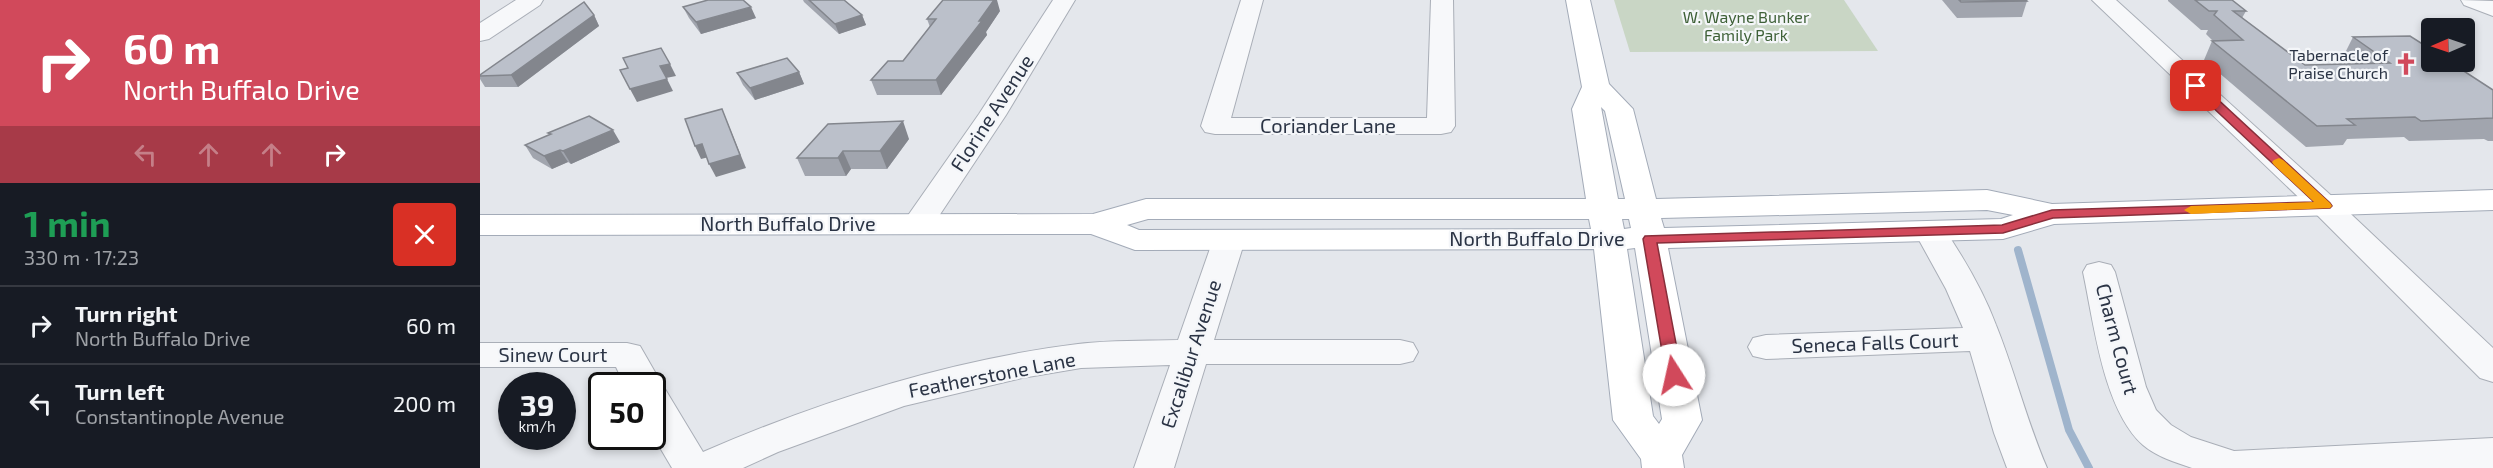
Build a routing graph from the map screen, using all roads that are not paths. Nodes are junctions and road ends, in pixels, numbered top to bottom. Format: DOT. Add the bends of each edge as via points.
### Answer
graph roads {
  1 [pos="532,0"];
  2 [pos="1064,0"];
  3 [pos="1252,0"];
  4 [pos="1442,0"];
  5 [pos="1578,0"];
  6 [pos="2103,0"];
  7 [pos="2472,0"];
  8 [pos="2493,9"];
  9 [pos="480,34"];
  10 [pos="1596,87"];
  11 [pos="2493,200"];
  12 [pos="2325,206"];
  13 [pos="2052,214"];
  14 [pos="918,224"];
  15 [pos="1095,224"];
  16 [pos="1607,224"];
  17 [pos="1646,224"];
  18 [pos="480,225"];
  19 [pos="1930,231"];
  20 [pos="1229,240"];
  21 [pos="2099,272"];
  22 [pos="1984,339"];
  23 [pos="1766,347"];
  24 [pos="1190,352"];
  25 [pos="1400,352"];
  26 [pos="480,355"];
  27 [pos="2493,369"];
  28 [pos="637,372"];
  29 [pos="666,423"];
  30 [pos="2493,453"];
  31 [pos="1662,461"];
  32 [pos="693,468"];
  33 [pos="705,468"];
  34 [pos="1154,468"];
  35 [pos="2027,468"];
  1 -- 9 [label="street"];
  2 -- 14 [label="street, Florine Avenue"];
  3 -- 4 [label="street, Coriander Lane" via="1215,126 1441,126"];
  5 -- 10 [label="main road"];
  6 -- 12 [label="street"];
  7 -- 8 [label="street"];
  10 -- 16 [label="main road" via="1586,109"];
  10 -- 17 [label="main road" via="1619,109"];
  11 -- 12 [label="main road, North Buffalo Drive"];
  12 -- 13 [label="main road, North Buffalo Drive"];
  12 -- 27 [label="street"];
  13 -- 17 [label="main road, North Buffalo Drive" via="1987,200"];
  13 -- 19 [label="main road, North Buffalo Drive" via="2003,229"];
  14 -- 15 [label="main road, North Buffalo Drive"];
  14 -- 18 [label="main road, North Buffalo Drive"];
  15 -- 16 [label="main road, North Buffalo Drive" via="1146,209"];
  15 -- 20 [label="main road, North Buffalo Drive" via="1135,240"];
  16 -- 17 [label="main road, North Buffalo Drive"];
  16 -- 20 [label="main road, North Buffalo Drive"];
  16 -- 31 [label="main road" via="1633,420"];
  17 -- 19 [label="main road, North Buffalo Drive"];
  17 -- 31 [label="main road" via="1682,420"];
  19 -- 22 [label="street" via="1967,298"];
  20 -- 24 [label="street, Excalibur Avenue"];
  21 -- 30 [label="street, Charm Court" via="2127,387 2141,418 2177,448 2234,466"];
  22 -- 23 [label="street, Seneca Falls Court"];
  22 -- 35 [label="street"];
  24 -- 25 [label="street, Featherstone Lane"];
  24 -- 33 [label="street, Featherstone Lane" via="1081,356 1022,364 897,394 764,442"];
  24 -- 34 [label="street, Excalibur Avenue"];
  26 -- 28 [label="street, Sinew Court" via="627,355"];
  29 -- 32 [label="street"];
}
